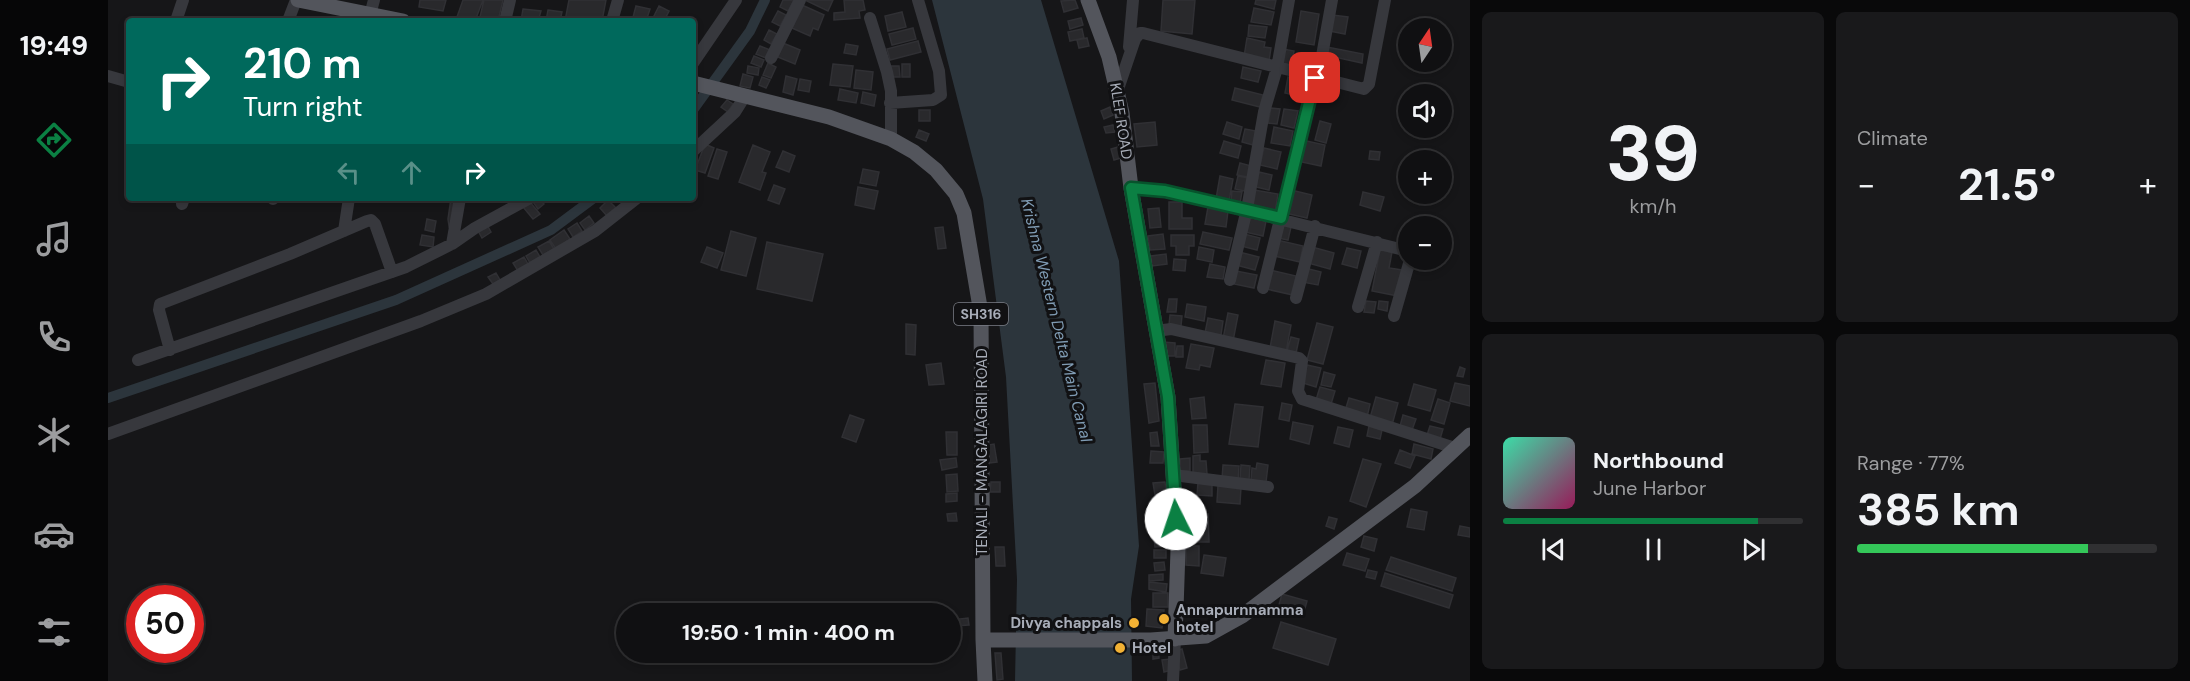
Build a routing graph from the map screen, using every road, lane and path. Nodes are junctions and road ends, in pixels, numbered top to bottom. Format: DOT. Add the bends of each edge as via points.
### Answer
graph roads {
  1 [pos="183,0"];
  2 [pos="297,0"];
  3 [pos="510,0"];
  4 [pos="618,0"];
  5 [pos="736,0"];
  6 [pos="800,0"];
  7 [pos="918,0"];
  8 [pos="1088,0"];
  9 [pos="1133,0"];
  10 [pos="1289,0"];
  11 [pos="1332,0"];
  12 [pos="1385,0"];
  13 [pos="372,7"];
  14 [pos="341,15"];
  15 [pos="177,18"];
  16 [pos="289,18"];
  17 [pos="395,18"];
  18 [pos="506,18"];
  19 [pos="613,18"];
  20 [pos="870,18"];
  21 [pos="771,58"];
  22 [pos="696,59"];
  23 [pos="1127,66"];
  24 [pos="1277,68"];
  25 [pos="108,76"];
  26 [pos="1316,78"];
  27 [pos="126,81"];
  28 [pos="696,84"];
  29 [pos="1117,92"];
  30 [pos="743,95"];
  31 [pos="890,103"];
  32 [pos="891,139"];
  33 [pos="696,148"];
  34 [pos="1131,188"];
  35 [pos="349,201"];
  36 [pos="459,201"];
  37 [pos="633,201"];
  38 [pos="512,203"];
  39 [pos="1247,209"];
  40 [pos="1281,218"];
  41 [pos="1315,226"];
  42 [pos="344,231"];
  43 [pos="1377,242"];
  44 [pos="452,244"];
  45 [pos="1398,247"];
  46 [pos="1407,270"];
  47 [pos="392,272"];
  48 [pos="1230,280"];
  49 [pos="1263,288"];
  50 [pos="1296,298"];
  51 [pos="1358,307"];
  52 [pos="1394,316"];
  53 [pos="1156,331"];
  54 [pos="170,350"];
  55 [pos="138,360"];
  56 [pos="108,434"];
  57 [pos="1470,435"];
  58 [pos="1455,448"];
  59 [pos="1173,475"];
  60 [pos="1268,487"];
  61 [pos="1175,639"];
  62 [pos="983,640"];
  63 [pos="985,681"];
  64 [pos="1173,681"];
  1 -- 15 [label="street"];
  2 -- 14 [label="main road"];
  2 -- 16 [label="street"];
  3 -- 18 [label="street"];
  4 -- 19 [label="street"];
  5 -- 22 [label="street"];
  6 -- 21 [label="street"];
  7 -- 31 [label="street" via="939,71 941,95 933,100"];
  8 -- 29 [label="main road, KLEF ROAD"];
  9 -- 23 [label="street"];
  10 -- 24 [label="street"];
  11 -- 26 [label="street"];
  12 -- 26 [label="street" via="1368,87 1359,89"];
  13 -- 14 [label="main road"];
  13 -- 17 [label="main road"];
  20 -- 31 [label="street" via="887,72"];
  23 -- 24 [label="street" via="1135,39 1143,33"];
  23 -- 29 [label="street"];
  24 -- 26 [label="street"];
  24 -- 39 [label="street" via="1264,112"];
  25 -- 27 [label="street"];
  26 -- 40 [label="street"];
  28 -- 30 [label="main road, TENALI - MANGALAGIRI ROAD / SH316"];
  29 -- 34 [label="main road, KLEF ROAD"];
  30 -- 32 [label="main road, TENALI - MANGALAGIRI ROAD / SH316" via="829,117"];
  30 -- 33 [label="street" via="735,112"];
  31 -- 32 [label="street"];
  32 -- 62 [label="main road, TENALI - MANGALAGIRI ROAD / SH316" via="936,170 956,194 963,213 981,313"];
  34 -- 39 [label="street" via="1165,191"];
  34 -- 53 [label="main road, KLEF ROAD"];
  35 -- 42 [label="street"];
  36 -- 44 [label="street"];
  37 -- 56 [label="street" via="595,231 486,294"];
  38 -- 44 [label="street"];
  39 -- 40 [label="street"];
  39 -- 48 [label="street"];
  40 -- 41 [label="street"];
  40 -- 49 [label="street"];
  41 -- 43 [label="street"];
  41 -- 50 [label="street"];
  42 -- 47 [label="street" via="367,220 374,221"];
  42 -- 54 [label="street" via="160,304"];
  43 -- 45 [label="street"];
  43 -- 51 [label="street"];
  44 -- 47 [label="street"];
  46 -- 52 [label="street"];
  47 -- 54 [label="street"];
  53 -- 58 [label="street" via="1171,329 1299,358 1303,366 1298,391 1302,399"];
  53 -- 59 [label="main road, KLEF ROAD" via="1168,397"];
  54 -- 55 [label="street"];
  57 -- 58 [label="main road"];
  58 -- 61 [label="main road" via="1415,486 1242,616 1206,636"];
  59 -- 60 [label="street"];
  59 -- 61 [label="main road, KLEF ROAD" via="1178,550"];
  61 -- 62 [label="main road"];
  61 -- 64 [label="street"];
  62 -- 63 [label="main road, TENALI - MANGALAGIRI ROAD / SH316"];
}
